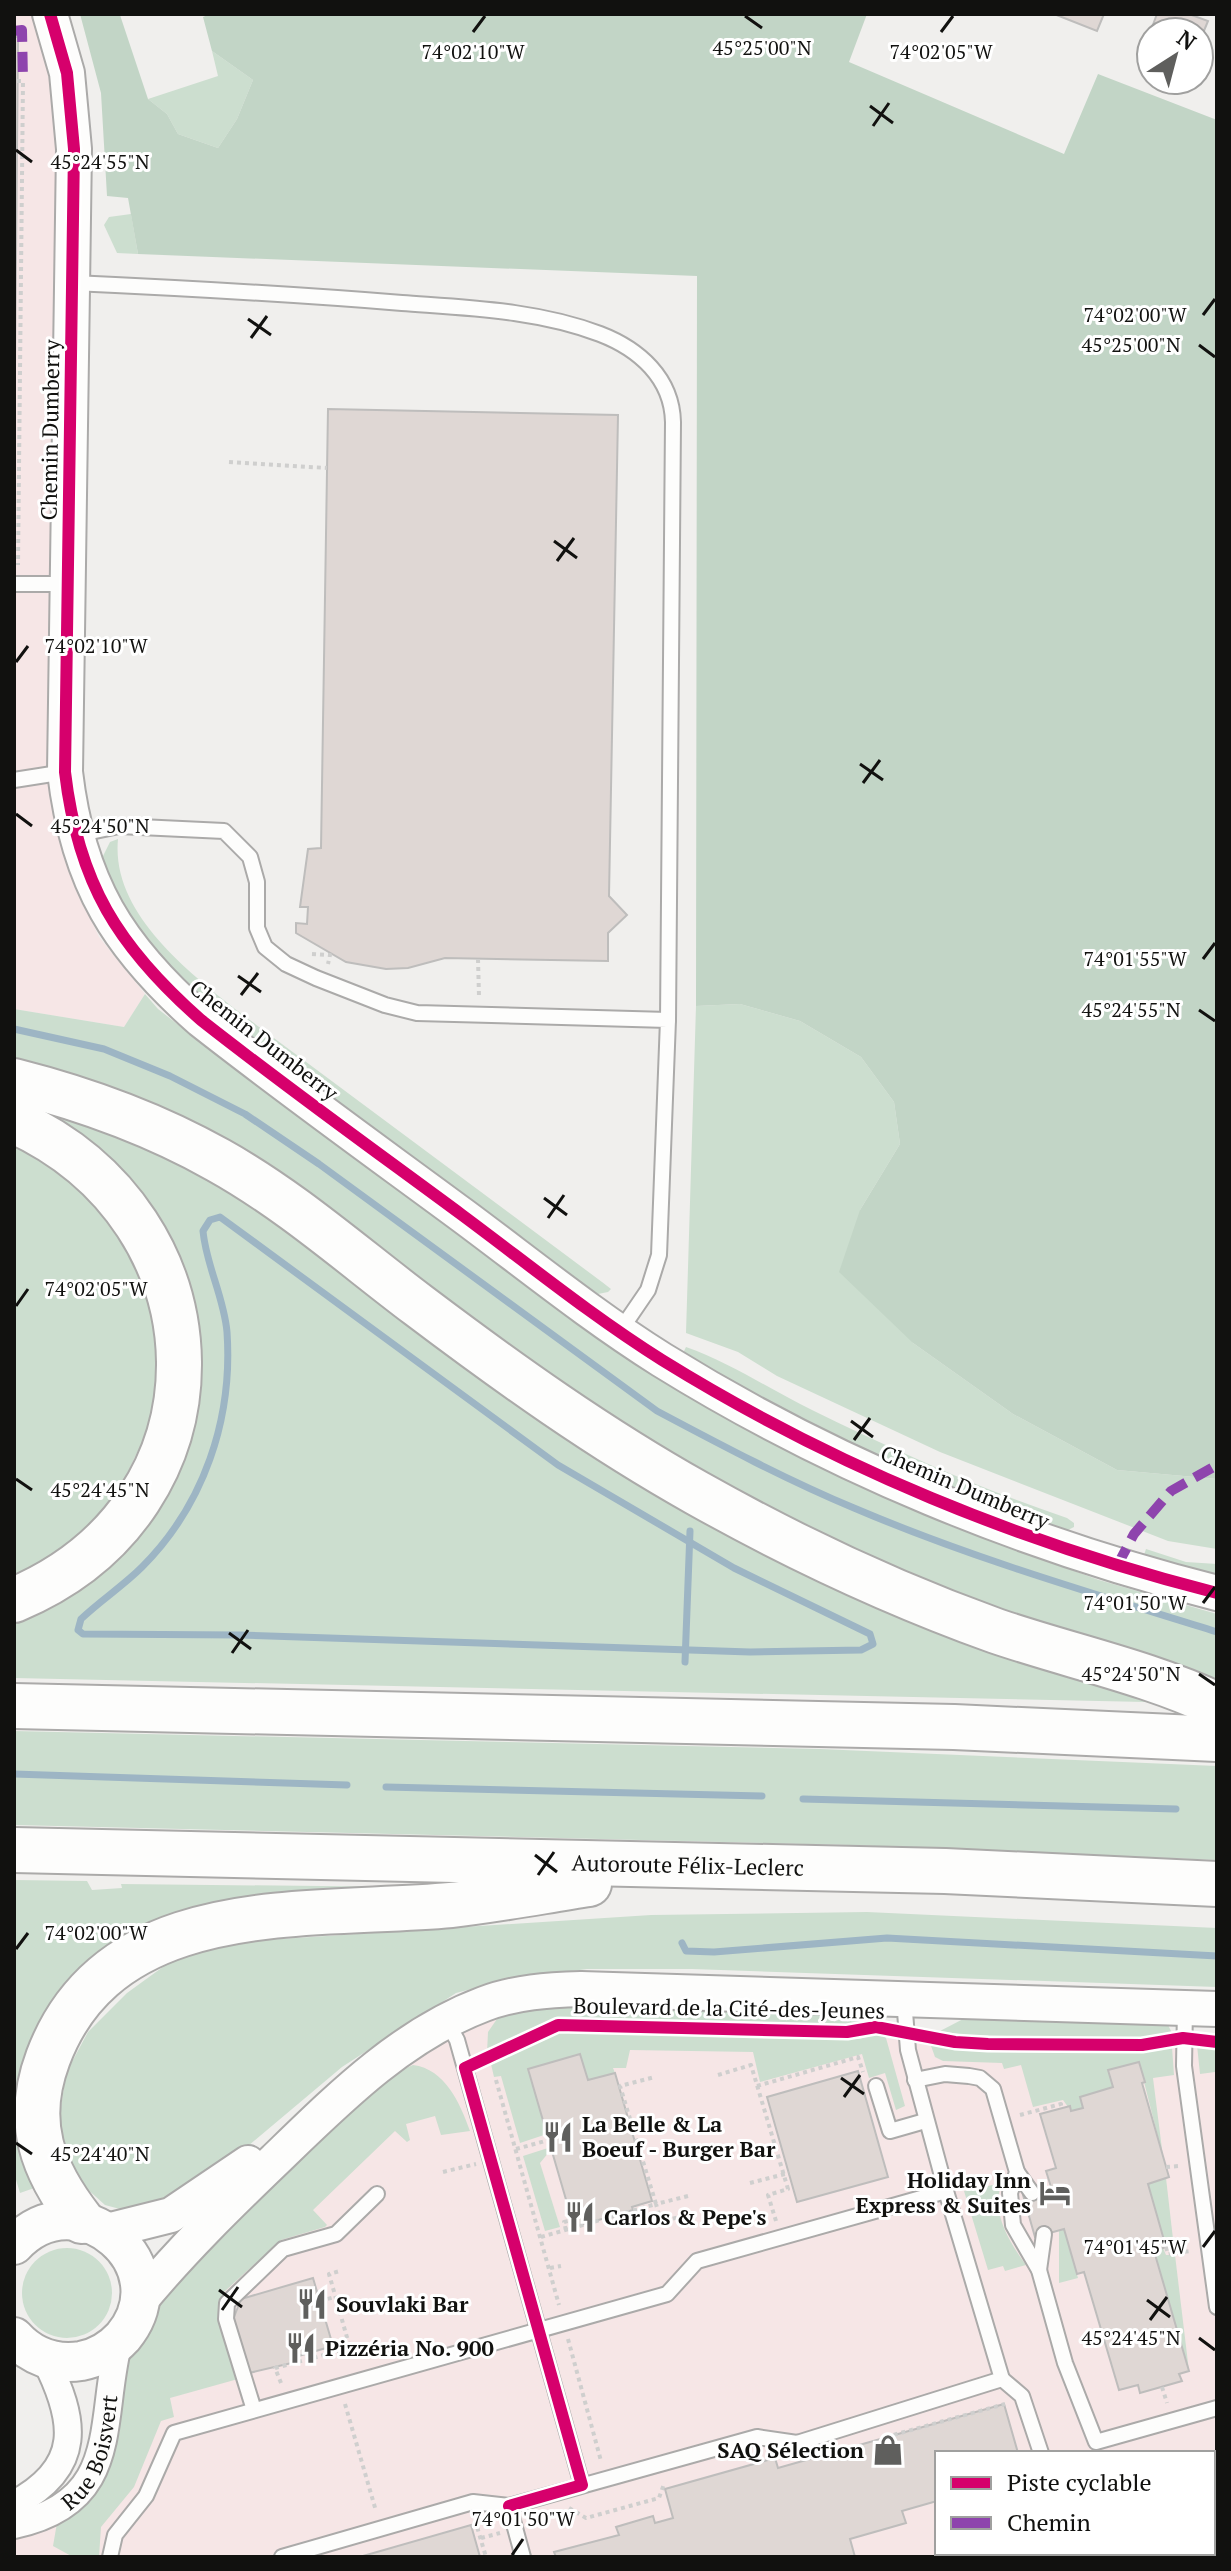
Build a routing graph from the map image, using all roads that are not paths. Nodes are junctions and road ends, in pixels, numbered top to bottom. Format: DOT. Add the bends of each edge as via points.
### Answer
graph roads {
  1 [pos="50,14"];
  2 [pos="72,283"];
  3 [pos="14,584"];
  4 [pos="67,584"];
  5 [pos="65,772"];
  6 [pos="14,780"];
  7 [pos="75,835"];
  8 [pos="668,1020"];
  9 [pos="14,1081"];
  10 [pos="14,1121"];
  11 [pos="620,1332"];
  12 [pos="1217,1593"];
  13 [pos="14,1600"];
  14 [pos="1217,1705"];
  15 [pos="14,1706"];
  16 [pos="1217,1739"];
  17 [pos="14,1850"];
  18 [pos="706,1866"];
  19 [pos="1217,1884"];
  20 [pos="904,1999"];
  21 [pos="1201,2008"];
  22 [pos="447,2020"];
  23 [pos="915,2080"];
  24 [pos="871,2083"];
  25 [pos="334,2103"];
  26 [pos="925,2121"];
  27 [pos="1017,2172"];
  28 [pos="946,2191"];
  29 [pos="1032,2193"];
  30 [pos="377,2194"];
  31 [pos="94,2226"];
  32 [pos="1044,2234"];
  33 [pos="14,2245"];
  34 [pos="1039,2270"];
  35 [pos="139,2302"];
  36 [pos="1217,2307"];
  37 [pos="538,2329"];
  38 [pos="119,2341"];
  39 [pos="26,2350"];
  40 [pos="1002,2379"];
  41 [pos="1217,2408"];
  42 [pos="254,2410"];
  43 [pos="1040,2451"];
  44 [pos="582,2485"];
  45 [pos="14,2504"];
  46 [pos="509,2506"];
  47 [pos="14,2525"];
  48 [pos="110,2557"];
  49 [pos="282,2557"];
  50 [pos="523,2557"];
  1 -- 2 [label="street, Chemin Dumberry" via="73,120"];
  2 -- 4 [label="street, Chemin Dumberry"];
  2 -- 8 [label="lane" via="316,295 532,316 616,341 662,379 673,422"];
  3 -- 4 [label="lane"];
  4 -- 5 [label="street, Chemin Dumberry"];
  5 -- 6 [label="lane"];
  5 -- 7 [label="street, Chemin Dumberry"];
  7 -- 8 [label="lane" via="119,826 224,831 250,857 257,882 257,928 273,954 316,978 385,1005 432,1014"];
  7 -- 11 [label="street, Chemin Dumberry" via="105,912 138,959 179,1001"];
  8 -- 11 [label="lane" via="659,1255 648,1290"];
  9 -- 14 [label="highway" via="107,1109 220,1161 542,1396 743,1518 932,1607 1181,1688"];
  10 -- 13 [label="highway" via="63,1147 101,1176 137,1221 164,1277 179,1362 165,1448 138,1500 90,1554"];
  11 -- 12 [label="street, Chemin Dumberry" via="746,1407 925,1494 1065,1549"];
  15 -- 16 [label="highway" via="969,1727"];
  17 -- 18 [label="highway, Autoroute Félix-Leclerc"];
  18 -- 19 [label="highway, Autoroute Félix-Leclerc"];
  18 -- 31 [label="highway" via="452,1905 243,1918 189,1930 140,1953 77,2008 52,2046 39,2090 43,2158 57,2188"];
  20 -- 21 [label="street, Boulevard de la Cité-des-Jeunes"];
  20 -- 22 [label="street, Boulevard de la Cité-des-Jeunes" via="557,1990 488,2002"];
  20 -- 23 [label="lane"];
  21 -- 36 [label="lane" via="1184,2066"];
  22 -- 25 [label="street, Boulevard de la Cité-des-Jeunes" via="391,2056"];
  22 -- 37 [label="lane"];
  23 -- 26 [label="lane"];
  23 -- 27 [label="lane" via="945,2074 988,2083"];
  24 -- 26 [label="lane" via="890,2131"];
  25 -- 31 [label="street, Boulevard de la Cité-des-Jeunes" via="171,2215"];
  25 -- 35 [label="street, Boulevard de la Cité-des-Jeunes" via="188,2244"];
  26 -- 28 [label="lane"];
  27 -- 29 [label="lane"];
  27 -- 34 [label="lane" via="1009,2207 1021,2242"];
  28 -- 37 [label="lane" via="697,2261 667,2294"];
  28 -- 40 [label="lane"];
  30 -- 42 [label="lane" via="336,2234 276,2255 227,2303 226,2319"];
  31 -- 33 [label="main road" via="49,2222"];
  31 -- 35 [label="main road" via="133,2261"];
  32 -- 34 [label="lane"];
  34 -- 41 [label="lane" via="1065,2363 1096,2442"];
  35 -- 38 [label="main road"];
  37 -- 42 [label="lane"];
  37 -- 44 [label="lane"];
  38 -- 39 [label="main road" via="87,2360"];
  38 -- 47 [label="street, Rue Boisvert" via="98,2463 71,2498 48,2514"];
  39 -- 45 [label="street, Rue Boisvert" via="65,2399 68,2437 55,2471"];
  40 -- 43 [label="lane" via="1022,2396"];
  40 -- 44 [label="lane" via="797,2443 757,2437"];
  42 -- 48 [label="lane" via="174,2433 140,2507 115,2535"];
  44 -- 46 [label="lane"];
  46 -- 49 [label="lane" via="473,2502"];
  46 -- 50 [label="lane"];
}
